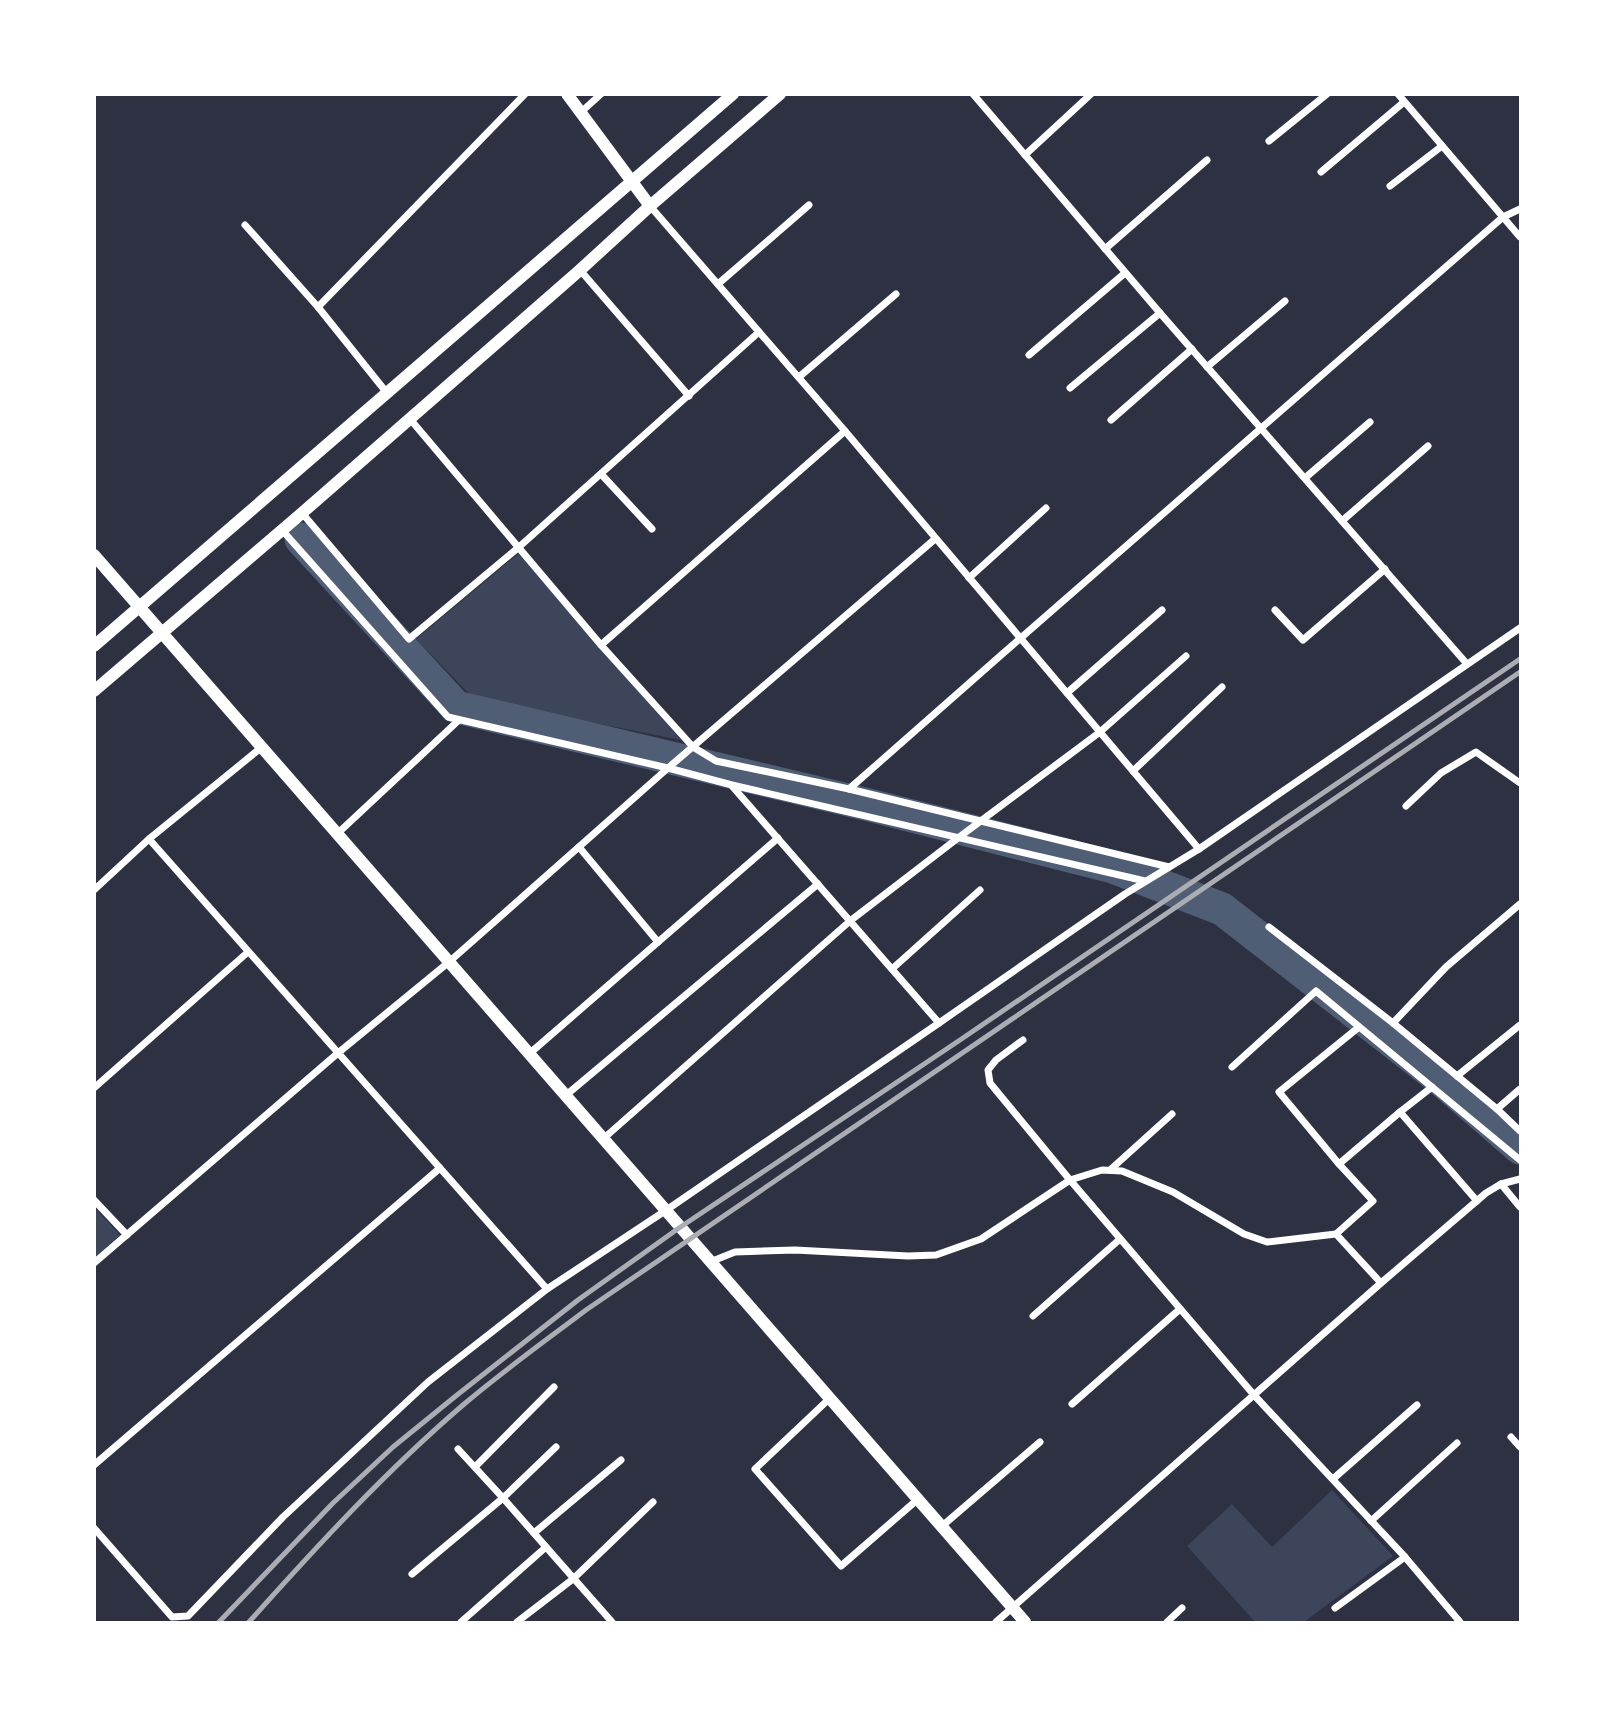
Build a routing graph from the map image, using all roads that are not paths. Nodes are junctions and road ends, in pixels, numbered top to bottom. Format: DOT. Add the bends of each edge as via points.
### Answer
graph roads {
  1 [pos="525,94"];
  2 [pos="567,94"];
  3 [pos="601,94"];
  4 [pos="733,94"];
  5 [pos="780,94"];
  6 [pos="973,94"];
  7 [pos="1091,94"];
  8 [pos="1326,94"];
  9 [pos="1398,94"];
  10 [pos="1404,102"];
  11 [pos="580,113"];
  12 [pos="1269,141"];
  13 [pos="1442,146"];
  14 [pos="1025,155"];
  15 [pos="1207,160"];
  16 [pos="1321,172"];
  17 [pos="631,182"];
  18 [pos="1390,186"];
  19 [pos="809,205"];
  20 [pos="650,206"];
  21 [pos="1521,209"];
  22 [pos="1503,217"];
  23 [pos="245,225"];
  24 [pos="1521,237"];
  25 [pos="1105,249"];
  26 [pos="580,271"];
  27 [pos="1125,273"];
  28 [pos="718,284"];
  29 [pos="896,293"];
  30 [pos="1285,301"];
  31 [pos="318,307"];
  32 [pos="1160,313"];
  33 [pos="759,332"];
  34 [pos="1192,349"];
  35 [pos="1029,355"];
  36 [pos="1208,367"];
  37 [pos="799,377"];
  38 [pos="1070,388"];
  39 [pos="387,393"];
  40 [pos="688,396"];
  41 [pos="410,419"];
  42 [pos="1111,420"];
  43 [pos="1370,422"];
  44 [pos="1262,429"];
  45 [pos="845,431"];
  46 [pos="1428,446"];
  47 [pos="601,474"];
  48 [pos="1305,478"];
  49 [pos="1046,508"];
  50 [pos="302,513"];
  51 [pos="1342,521"];
  52 [pos="652,529"];
  53 [pos="282,530"];
  54 [pos="935,538"];
  55 [pos="519,547"];
  56 [pos="94,555"];
  57 [pos="1385,569"];
  58 [pos="969,578"];
  59 [pos="139,607"];
  60 [pos="1162,610"];
  61 [pos="1275,610"];
  62 [pos="1521,628"];
  63 [pos="162,632"];
  64 [pos="1020,638"];
  65 [pos="601,645"];
  66 [pos="94,646"];
  67 [pos="1186,656"];
  68 [pos="1467,664"];
  69 [pos="1222,687"];
  70 [pos="94,691"];
  71 [pos="1067,693"];
  72 [pos="459,720"];
  73 [pos="1100,732"];
  74 [pos="262,747"];
  75 [pos="692,747"];
  76 [pos="668,768"];
  77 [pos="1133,771"];
  78 [pos="1521,783"];
  79 [pos="732,785"];
  80 [pos="849,789"];
  81 [pos="1406,807"];
  82 [pos="983,821"];
  83 [pos="337,834"];
  84 [pos="778,838"];
  85 [pos="957,838"];
  86 [pos="149,839"];
  87 [pos="579,847"];
  88 [pos="1199,849"];
  89 [pos="1170,867"];
  90 [pos="1145,881"];
  91 [pos="818,884"];
  92 [pos="94,890"];
  93 [pos="980,890"];
  94 [pos="1521,904"];
  95 [pos="850,921"];
  96 [pos="1269,927"];
  97 [pos="658,942"];
  98 [pos="248,952"];
  99 [pos="449,962"];
  100 [pos="892,969"];
  101 [pos="939,1023"];
  102 [pos="1393,1023"];
  103 [pos="1521,1025"];
  104 [pos="1359,1027"];
  105 [pos="1023,1040"];
  106 [pos="338,1053"];
  107 [pos="529,1054"];
  108 [pos="1232,1067"];
  109 [pos="1457,1076"];
  110 [pos="1432,1087"];
  111 [pos="94,1088"];
  112 [pos="1521,1089"];
  113 [pos="565,1096"];
  114 [pos="1497,1109"];
  115 [pos="1400,1112"];
  116 [pos="1172,1114"];
  117 [pos="1521,1131"];
  118 [pos="603,1139"];
  119 [pos="1521,1160"];
  120 [pos="1339,1164"];
  121 [pos="440,1168"];
  122 [pos="1111,1170"];
  123 [pos="1521,1179"];
  124 [pos="1070,1180"];
  125 [pos="1501,1184"];
  126 [pos="94,1200"];
  127 [pos="1477,1200"];
  128 [pos="1521,1207"];
  129 [pos="664,1211"];
  130 [pos="1336,1234"];
  131 [pos="127,1235"];
  132 [pos="1120,1239"];
  133 [pos="709,1262"];
  134 [pos="94,1263"];
  135 [pos="1381,1283"];
  136 [pos="547,1289"];
  137 [pos="1180,1309"];
  138 [pos="1033,1316"];
  139 [pos="554,1387"];
  140 [pos="1254,1395"];
  141 [pos="829,1399"];
  142 [pos="1072,1404"];
  143 [pos="1417,1405"];
  144 [pos="1511,1437"];
  145 [pos="1040,1442"];
  146 [pos="1457,1443"];
  147 [pos="556,1447"];
  148 [pos="1521,1447"];
  149 [pos="458,1449"];
  150 [pos="621,1460"];
  151 [pos="94,1465"];
  152 [pos="475,1467"];
  153 [pos="1333,1479"];
  154 [pos="503,1498"];
  155 [pos="916,1500"];
  156 [pos="653,1502"];
  157 [pos="1371,1521"];
  158 [pos="941,1527"];
  159 [pos="94,1528"];
  160 [pos="534,1533"];
  161 [pos="547,1548"];
  162 [pos="1405,1557"];
  163 [pos="412,1574"];
  164 [pos="573,1578"];
  165 [pos="1182,1608"];
  166 [pos="1335,1608"];
  167 [pos="1012,1609"];
  168 [pos="461,1622"];
  169 [pos="517,1622"];
  170 [pos="612,1622"];
  171 [pos="996,1622"];
  172 [pos="1025,1622"];
  173 [pos="1167,1622"];
  174 [pos="1460,1622"];
  1 -- 31 [label="street"];
  2 -- 11 [label="street"];
  3 -- 11 [label="street"];
  4 -- 17 [label="street"];
  5 -- 20 [label="street"];
  6 -- 14 [label="street"];
  7 -- 14 [label="street"];
  8 -- 12 [label="street"];
  9 -- 10 [label="street"];
  10 -- 13 [label="street"];
  10 -- 16 [label="street"];
  11 -- 17 [label="street"];
  13 -- 18 [label="street"];
  13 -- 22 [label="street"];
  14 -- 25 [label="street"];
  15 -- 25 [label="street"];
  17 -- 20 [label="street"];
  17 -- 39 [label="street"];
  19 -- 28 [label="street"];
  20 -- 26 [label="street"];
  20 -- 28 [label="street"];
  21 -- 22 [label="street"];
  22 -- 24 [label="street"];
  22 -- 44 [label="street"];
  23 -- 31 [label="street"];
  25 -- 27 [label="street"];
  26 -- 40 [label="street"];
  26 -- 41 [label="street"];
  27 -- 32 [label="street"];
  27 -- 35 [label="street"];
  28 -- 33 [label="street"];
  29 -- 37 [label="street"];
  30 -- 36 [label="street"];
  31 -- 39 [label="street"];
  32 -- 34 [label="street"];
  32 -- 38 [label="street"];
  33 -- 37 [label="street"];
  33 -- 40 [label="street"];
  34 -- 36 [label="street"];
  34 -- 42 [label="street"];
  36 -- 44 [label="street"];
  37 -- 45 [label="street"];
  39 -- 59 [label="street"];
  40 -- 47 [label="street"];
  41 -- 50 [label="street"];
  41 -- 55 [label="street"];
  43 -- 48 [label="street"];
  44 -- 48 [label="street"];
  44 -- 64 [label="street"];
  45 -- 54 [label="street"];
  45 -- 65 [label="street"];
  46 -- 51 [label="street"];
  47 -- 52 [label="street"];
  47 -- 55 [label="street"];
  48 -- 51 [label="street"];
  49 -- 58 [label="street"];
  50 -- 53 [label="street"];
  50 -- 55 [label="street" via="409,639"];
  51 -- 57 [label="street"];
  53 -- 63 [label="street"];
  53 -- 72 [label="street" via="448,717"];
  54 -- 58 [label="street"];
  54 -- 75 [label="street"];
  55 -- 65 [label="street"];
  56 -- 59 [label="street"];
  57 -- 61 [label="street" via="1303,640"];
  57 -- 68 [label="street"];
  58 -- 64 [label="street"];
  59 -- 63 [label="street"];
  59 -- 66 [label="street"];
  60 -- 71 [label="street"];
  62 -- 68 [label="street"];
  63 -- 70 [label="street"];
  63 -- 74 [label="street"];
  64 -- 71 [label="street"];
  64 -- 80 [label="street"];
  65 -- 75 [label="street"];
  67 -- 73 [label="street"];
  68 -- 88 [label="street"];
  69 -- 77 [label="street"];
  71 -- 73 [label="street"];
  72 -- 76 [label="street"];
  72 -- 83 [label="street"];
  73 -- 77 [label="street"];
  73 -- 82 [label="street"];
  74 -- 83 [label="street"];
  74 -- 86 [label="street"];
  75 -- 76 [label="street"];
  75 -- 80 [label="street" via="716,761"];
  76 -- 79 [label="street"];
  76 -- 87 [label="street"];
  77 -- 88 [label="street"];
  78 -- 81 [label="street" via="1476,752 1441,773"];
  79 -- 84 [label="street"];
  79 -- 85 [label="street"];
  80 -- 82 [label="street"];
  82 -- 85 [label="street"];
  82 -- 89 [label="street"];
  83 -- 99 [label="street"];
  84 -- 91 [label="street"];
  84 -- 97 [label="street"];
  85 -- 90 [label="street"];
  85 -- 95 [label="street"];
  86 -- 92 [label="street"];
  86 -- 98 [label="street"];
  87 -- 97 [label="street"];
  87 -- 99 [label="street"];
  88 -- 89 [label="street"];
  89 -- 90 [label="street"];
  90 -- 101 [label="street"];
  91 -- 95 [label="street"];
  91 -- 113 [label="street"];
  93 -- 100 [label="street"];
  94 -- 102 [label="street" via="1446,967"];
  95 -- 100 [label="street"];
  95 -- 118 [label="street"];
  96 -- 102 [label="street"];
  97 -- 107 [label="street"];
  98 -- 106 [label="street"];
  98 -- 111 [label="street"];
  99 -- 106 [label="street"];
  99 -- 107 [label="street"];
  100 -- 101 [label="street"];
  101 -- 129 [label="street"];
  102 -- 109 [label="street"];
  103 -- 109 [label="street"];
  104 -- 108 [label="street" via="1316,992"];
  104 -- 110 [label="street"];
  104 -- 120 [label="street" via="1279,1093"];
  105 -- 124 [label="street" via="988,1070 990,1083"];
  106 -- 121 [label="street"];
  106 -- 131 [label="street"];
  107 -- 113 [label="street"];
  109 -- 114 [label="street"];
  110 -- 115 [label="street"];
  110 -- 119 [label="street"];
  112 -- 114 [label="street"];
  113 -- 118 [label="street"];
  114 -- 117 [label="street"];
  115 -- 120 [label="street"];
  115 -- 127 [label="street"];
  116 -- 122 [label="street"];
  118 -- 129 [label="street"];
  120 -- 130 [label="street" via="1373,1201"];
  121 -- 136 [label="street"];
  121 -- 151 [label="street"];
  122 -- 124 [label="street"];
  122 -- 130 [label="street" via="1173,1192 1244,1234 1267,1242"];
  123 -- 125 [label="street"];
  124 -- 132 [label="street"];
  124 -- 133 [label="street" via="981,1239 936,1255 795,1250 735,1252"];
  125 -- 127 [label="street"];
  125 -- 128 [label="street"];
  126 -- 131 [label="street"];
  127 -- 135 [label="street"];
  129 -- 133 [label="street"];
  129 -- 136 [label="street"];
  130 -- 135 [label="street"];
  131 -- 134 [label="street"];
  132 -- 137 [label="street"];
  132 -- 138 [label="street"];
  133 -- 141 [label="street"];
  135 -- 140 [label="street"];
  136 -- 159 [label="street" via="428,1382 283,1517 188,1616 172,1617"];
  137 -- 140 [label="street"];
  137 -- 142 [label="street"];
  139 -- 152 [label="street"];
  140 -- 153 [label="street"];
  140 -- 167 [label="street"];
  141 -- 155 [label="street"];
  141 -- 155 [label="street" via="755,1469 841,1566"];
  143 -- 153 [label="street"];
  144 -- 148 [label="street"];
  145 -- 158 [label="street"];
  146 -- 157 [label="street"];
  147 -- 154 [label="street"];
  149 -- 152 [label="street"];
  150 -- 160 [label="street"];
  152 -- 154 [label="street"];
  153 -- 157 [label="street"];
  154 -- 160 [label="street"];
  154 -- 163 [label="street"];
  155 -- 158 [label="street"];
  156 -- 164 [label="street"];
  157 -- 162 [label="street"];
  158 -- 167 [label="street"];
  160 -- 161 [label="street"];
  161 -- 164 [label="street"];
  161 -- 168 [label="street"];
  162 -- 166 [label="street"];
  162 -- 174 [label="street"];
  164 -- 169 [label="street"];
  164 -- 170 [label="street"];
  165 -- 173 [label="street"];
  167 -- 171 [label="street"];
  167 -- 172 [label="street"];
}
